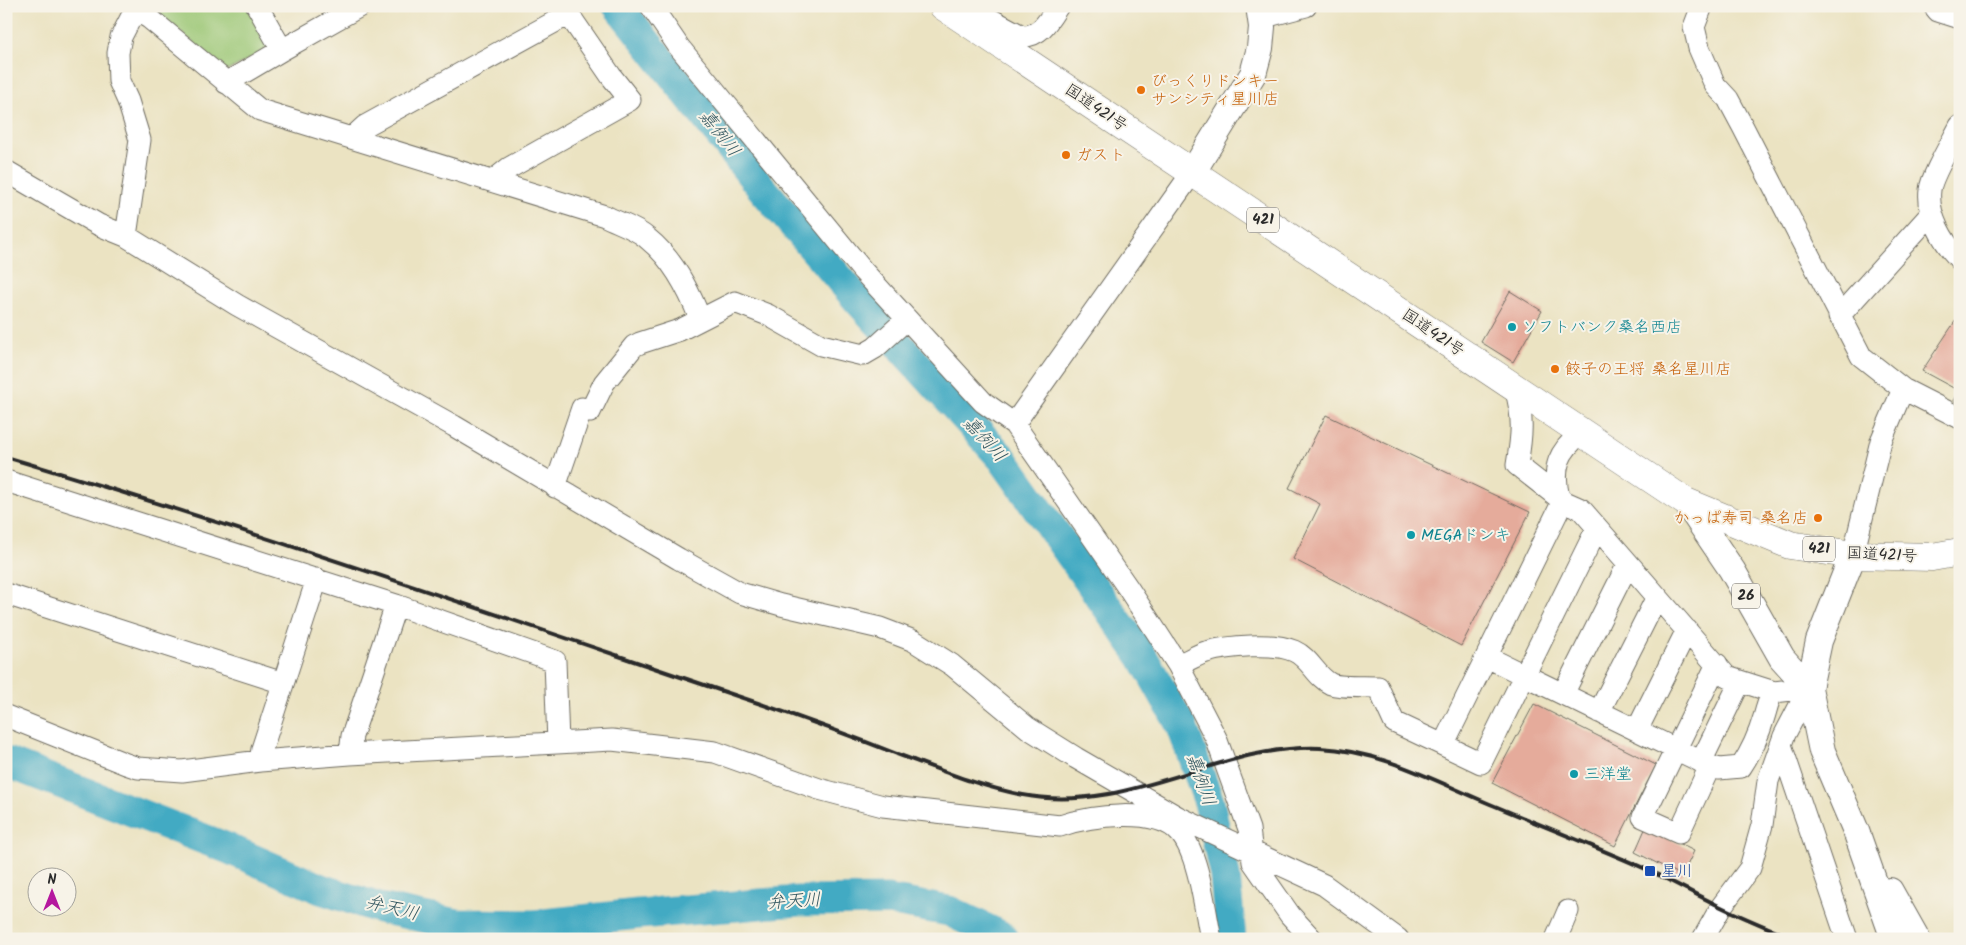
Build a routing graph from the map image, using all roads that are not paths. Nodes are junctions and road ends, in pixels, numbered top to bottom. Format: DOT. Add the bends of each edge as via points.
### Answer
graph roads {
  1 [pos="257,6"];
  2 [pos="360,6"];
  3 [pos="651,6"];
  4 [pos="1058,6"];
  5 [pos="1306,6"];
  6 [pos="1702,6"];
  7 [pos="1934,6"];
  8 [pos="136,8"];
  9 [pos="566,10"];
  10 [pos="949,10"];
  11 [pos="1260,12"];
  12 [pos="1960,18"];
  13 [pos="282,50"];
  14 [pos="226,83"];
  15 [pos="1960,126"];
  16 [pos="352,138"];
  17 [pos="6,172"];
  18 [pos="1192,173"];
  19 [pos="494,180"];
  20 [pos="1931,214"];
  21 [pos="126,236"];
  22 [pos="1960,260"];
  23 [pos="1839,316"];
  24 [pos="700,319"];
  25 [pos="904,322"];
  26 [pos="1515,388"];
  27 [pos="1903,390"];
  28 [pos="1960,418"];
  29 [pos="1014,424"];
  30 [pos="1582,432"];
  31 [pos="6,481"];
  32 [pos="555,487"];
  33 [pos="1561,500"];
  34 [pos="1686,502"];
  35 [pos="1597,528"];
  36 [pos="1960,552"];
  37 [pos="1853,555"];
  38 [pos="1628,564"];
  39 [pos="317,579"];
  40 [pos="6,594"];
  41 [pos="1658,597"];
  42 [pos="396,605"];
  43 [pos="1687,630"];
  44 [pos="1487,657"];
  45 [pos="1717,664"];
  46 [pos="1178,665"];
  47 [pos="1525,676"];
  48 [pos="1740,682"];
  49 [pos="283,683"];
  50 [pos="1808,688"];
  51 [pos="1774,692"];
  52 [pos="1563,694"];
  53 [pos="1599,712"];
  54 [pos="6,716"];
  55 [pos="1637,730"];
  56 [pos="558,743"];
  57 [pos="1443,744"];
  58 [pos="1781,744"];
  59 [pos="1674,749"];
  60 [pos="350,754"];
  61 [pos="260,762"];
  62 [pos="1706,764"];
  63 [pos="1175,821"];
  64 [pos="1247,849"];
  65 [pos="1568,911"];
  66 [pos="1909,938"];
  67 [pos="1211,939"];
  68 [pos="1312,939"];
  69 [pos="1398,939"];
  70 [pos="1556,939"];
  71 [pos="1703,939"];
  72 [pos="1847,939"];
  1 -- 13 [label="street"];
  2 -- 13 [label="street"];
  3 -- 25 [label="street" via="679,47"];
  4 -- 10 [label="street" via="1044,26 1030,36 1022,36 966,6"];
  5 -- 11 [label="street"];
  6 -- 23 [label="street" via="1694,27 1711,77 1743,126"];
  7 -- 12 [label="street" via="1938,11"];
  8 -- 14 [label="street"];
  8 -- 21 [label="street" via="121,37 118,53 119,81 140,140"];
  9 -- 16 [label="street" via="365,126"];
  9 -- 19 [label="street" via="630,100 509,168"];
  10 -- 18 [label="highway, 国道421号 / 421"];
  11 -- 18 [label="main road" via="1260,48 1253,74"];
  13 -- 14 [label="street"];
  14 -- 16 [label="street" via="260,110"];
  15 -- 20 [label="street" via="1930,188"];
  16 -- 19 [label="street"];
  17 -- 21 [label="street" via="100,225"];
  18 -- 26 [label="highway, 国道421号 / 421"];
  18 -- 29 [label="street"];
  19 -- 24 [label="street" via="605,216 646,237 669,261"];
  20 -- 22 [label="street"];
  20 -- 23 [label="street"];
  21 -- 32 [label="street" via="237,305 454,426"];
  23 -- 27 [label="street" via="1861,356"];
  24 -- 25 [label="street" via="735,302 768,315 821,345 863,355"];
  24 -- 32 [label="street" via="680,330 640,343 626,356 604,383 590,412 582,408"];
  25 -- 29 [label="street" via="983,402"];
  26 -- 30 [label="highway, 国道421号 / 421"];
  26 -- 33 [label="street" via="1522,420 1517,465"];
  27 -- 28 [label="street"];
  27 -- 37 [label="street" via="1881,441"];
  29 -- 46 [label="street"];
  30 -- 33 [label="street" via="1568,443 1556,469"];
  30 -- 34 [label="highway, 国道421号 / 421"];
  31 -- 39 [label="street"];
  32 -- 63 [label="street" via="740,593 880,628 914,641 952,665 1028,728"];
  33 -- 35 [label="street" via="1580,509"];
  33 -- 44 [label="street"];
  34 -- 37 [label="highway, 国道421号 / 421" via="1790,545"];
  34 -- 50 [label="main road, 26" via="1732,570 1782,658"];
  35 -- 38 [label="street"];
  35 -- 47 [label="street"];
  36 -- 37 [label="highway, 国道421号 / 421" via="1932,557"];
  37 -- 50 [label="main road, 26" via="1819,641"];
  38 -- 41 [label="street"];
  38 -- 52 [label="street"];
  39 -- 42 [label="street"];
  39 -- 49 [label="street"];
  40 -- 49 [label="street"];
  41 -- 43 [label="street"];
  41 -- 53 [label="street"];
  42 -- 56 [label="street" via="555,661"];
  42 -- 60 [label="street" via="352,736"];
  43 -- 45 [label="street"];
  43 -- 55 [label="street"];
  44 -- 47 [label="street"];
  44 -- 57 [label="street"];
  45 -- 48 [label="street" via="1727,677"];
  45 -- 59 [label="street"];
  46 -- 57 [label="street" via="1206,652 1240,647 1269,646 1293,650 1306,658 1332,684 1378,686 1394,722"];
  46 -- 64 [label="street" via="1216,738 1249,829"];
  47 -- 52 [label="street"];
  47 -- 57 [label="street" via="1481,764"];
  48 -- 51 [label="street"];
  48 -- 62 [label="street"];
  49 -- 61 [label="street"];
  50 -- 51 [label="street"];
  50 -- 58 [label="street"];
  50 -- 66 [label="main road, 26" via="1822,750 1856,832"];
  51 -- 62 [label="street" via="1769,697 1748,757 1740,767 1719,769"];
  52 -- 53 [label="street"];
  53 -- 55 [label="street"];
  54 -- 61 [label="street" via="138,768 182,771"];
  55 -- 59 [label="street"];
  56 -- 60 [label="street"];
  56 -- 63 [label="street" via="612,740 715,752 819,789 883,806 1060,826 1076,820 1118,814"];
  58 -- 71 [label="street" via="1768,781 1762,825 1750,868 1721,907"];
  58 -- 72 [label="street"];
  59 -- 62 [label="street"];
  59 -- 62 [label="street" via="1643,816 1679,834"];
  60 -- 61 [label="street"];
  63 -- 64 [label="street"];
  63 -- 67 [label="street" via="1195,864"];
  64 -- 68 [label="street" via="1290,915"];
  64 -- 69 [label="street" via="1324,885"];
  65 -- 70 [label="street"];
}
